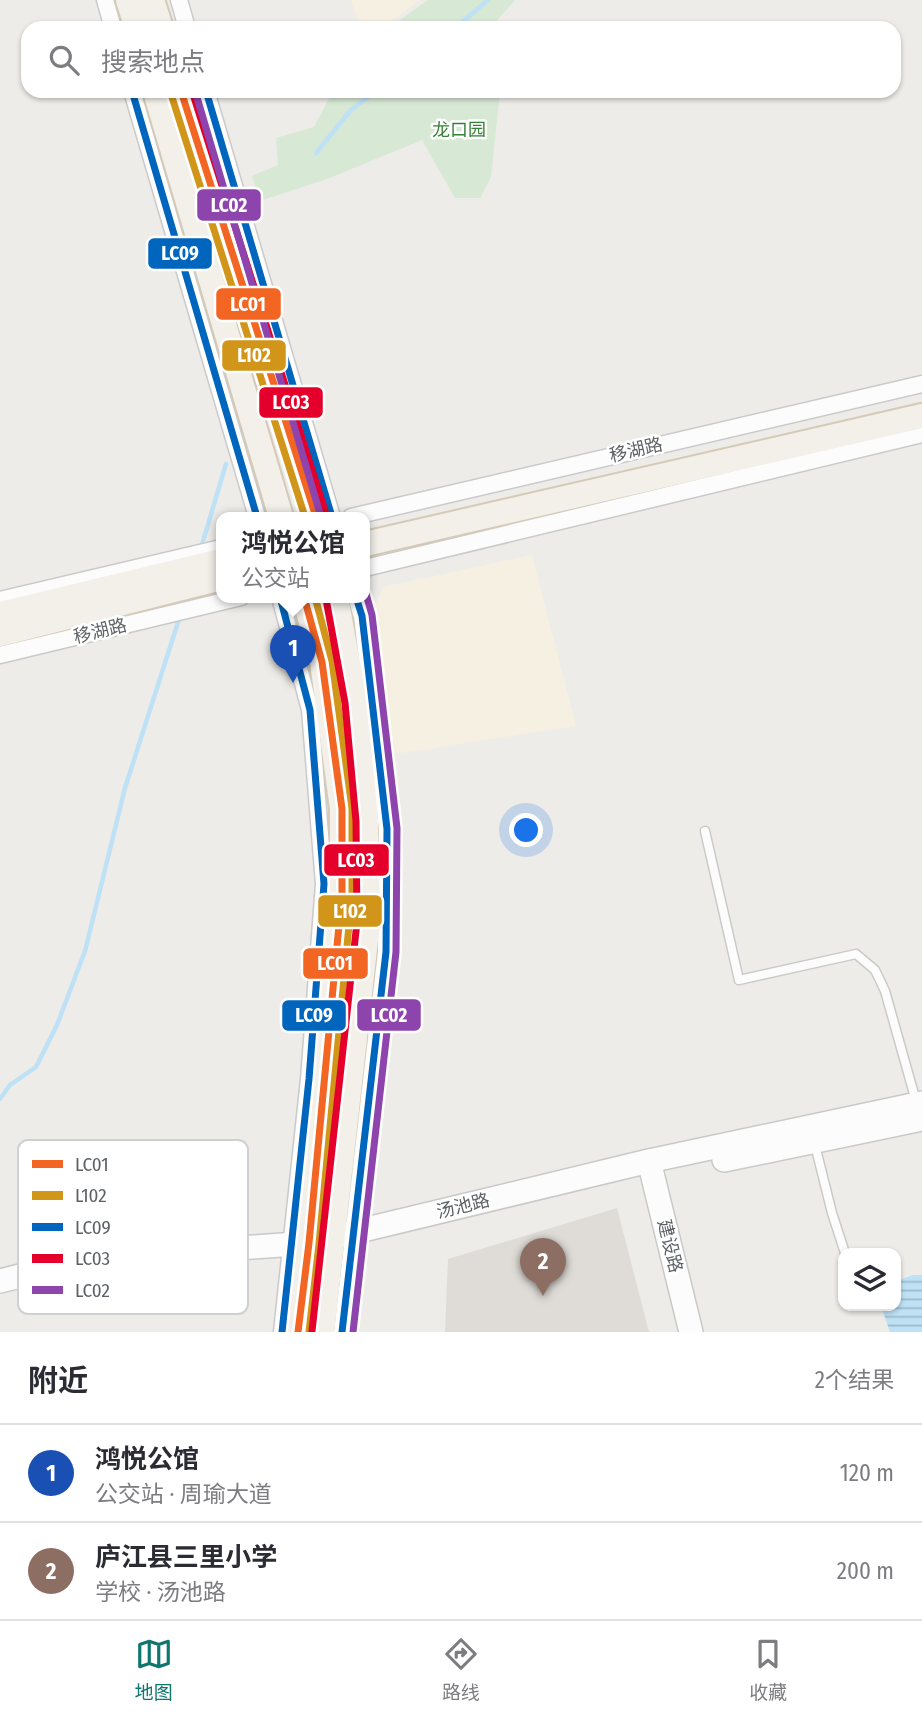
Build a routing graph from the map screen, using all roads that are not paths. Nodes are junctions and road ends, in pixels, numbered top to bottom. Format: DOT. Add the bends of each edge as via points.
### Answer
graph roads {
  1 [pos="105,0"];
  2 [pos="128,0"];
  3 [pos="152,0"];
  4 [pos="178,0"];
  5 [pos="111,21"];
  6 [pos="135,21"];
  7 [pos="159,21"];
  8 [pos="185,21"];
  9 [pos="134,98"];
  10 [pos="157,98"];
  11 [pos="183,98"];
  12 [pos="208,98"];
  13 [pos="922,384"];
  14 [pos="922,401"];
  15 [pos="922,416"];
  16 [pos="922,433"];
  17 [pos="256,512"];
  18 [pos="280,512"];
  19 [pos="314,512"];
  20 [pos="331,512"];
  21 [pos="370,513"];
  22 [pos="370,527"];
  23 [pos="370,543"];
  24 [pos="370,567"];
  25 [pos="199,575"];
  26 [pos="216,584"];
  27 [pos="0,600"];
  28 [pos="282,603"];
  29 [pos="306,603"];
  30 [pos="336,603"];
  31 [pos="358,603"];
  32 [pos="0,614"];
  33 [pos="0,634"];
  34 [pos="0,655"];
  35 [pos="705,831"];
  36 [pos="920,1108"];
  37 [pos="814,1143"];
  38 [pos="651,1168"];
  39 [pos="322,1244"];
  40 [pos="843,1248"];
  41 [pos="248,1249"];
  42 [pos="248,1252"];
  43 [pos="18,1276"];
  44 [pos="0,1281"];
  45 [pos="18,1288"];
  46 [pos="0,1292"];
  47 [pos="282,1332"];
  48 [pos="298,1332"];
  49 [pos="322,1332"];
  50 [pos="342,1332"];
  51 [pos="691,1332"];
  1 -- 5 [label="street"];
  2 -- 6 [label="main road"];
  3 -- 7 [label="main road"];
  4 -- 8 [label="street"];
  9 -- 17 [label="street"];
  10 -- 18 [label="main road"];
  11 -- 19 [label="main road"];
  12 -- 20 [label="street"];
  13 -- 21 [label="street, 移湖路"];
  14 -- 22 [label="main road, 移湖路"];
  15 -- 23 [label="main road, 移湖路"];
  16 -- 24 [label="street"];
  25 -- 26 [label="street, 移湖路"];
  25 -- 27 [label="street, 移湖路"];
  25 -- 32 [label="main road, 移湖路"];
  25 -- 33 [label="main road, 移湖路"];
  25 -- 34 [label="street, 移湖路"];
  28 -- 39 [label="street" via="310,710 324,884 309,1079"];
  29 -- 39 [label="main road" via="322,662 342,809 342,893"];
  30 -- 39 [label="main road" via="356,715 366,820 368,922"];
  31 -- 39 [label="street" via="387,829 386,952"];
  35 -- 36 [label="lane" via="739,980 856,954 875,970 885,991"];
  36 -- 37 [label="street, 汤池路"];
  36 -- 38 [label="street, 汤池路"];
  37 -- 38 [label="street, 汤池路"];
  37 -- 40 [label="lane"];
  38 -- 39 [label="street, 汤池路"];
  38 -- 51 [label="street, 建设路"];
  39 -- 41 [label="street, 汤池路"];
  39 -- 42 [label="street, 汤池路"];
  39 -- 47 [label="street"];
  39 -- 48 [label="main road"];
  39 -- 49 [label="main road"];
  39 -- 50 [label="street"];
  43 -- 44 [label="street, 汤池路"];
  45 -- 46 [label="street, 汤池路"];
}
